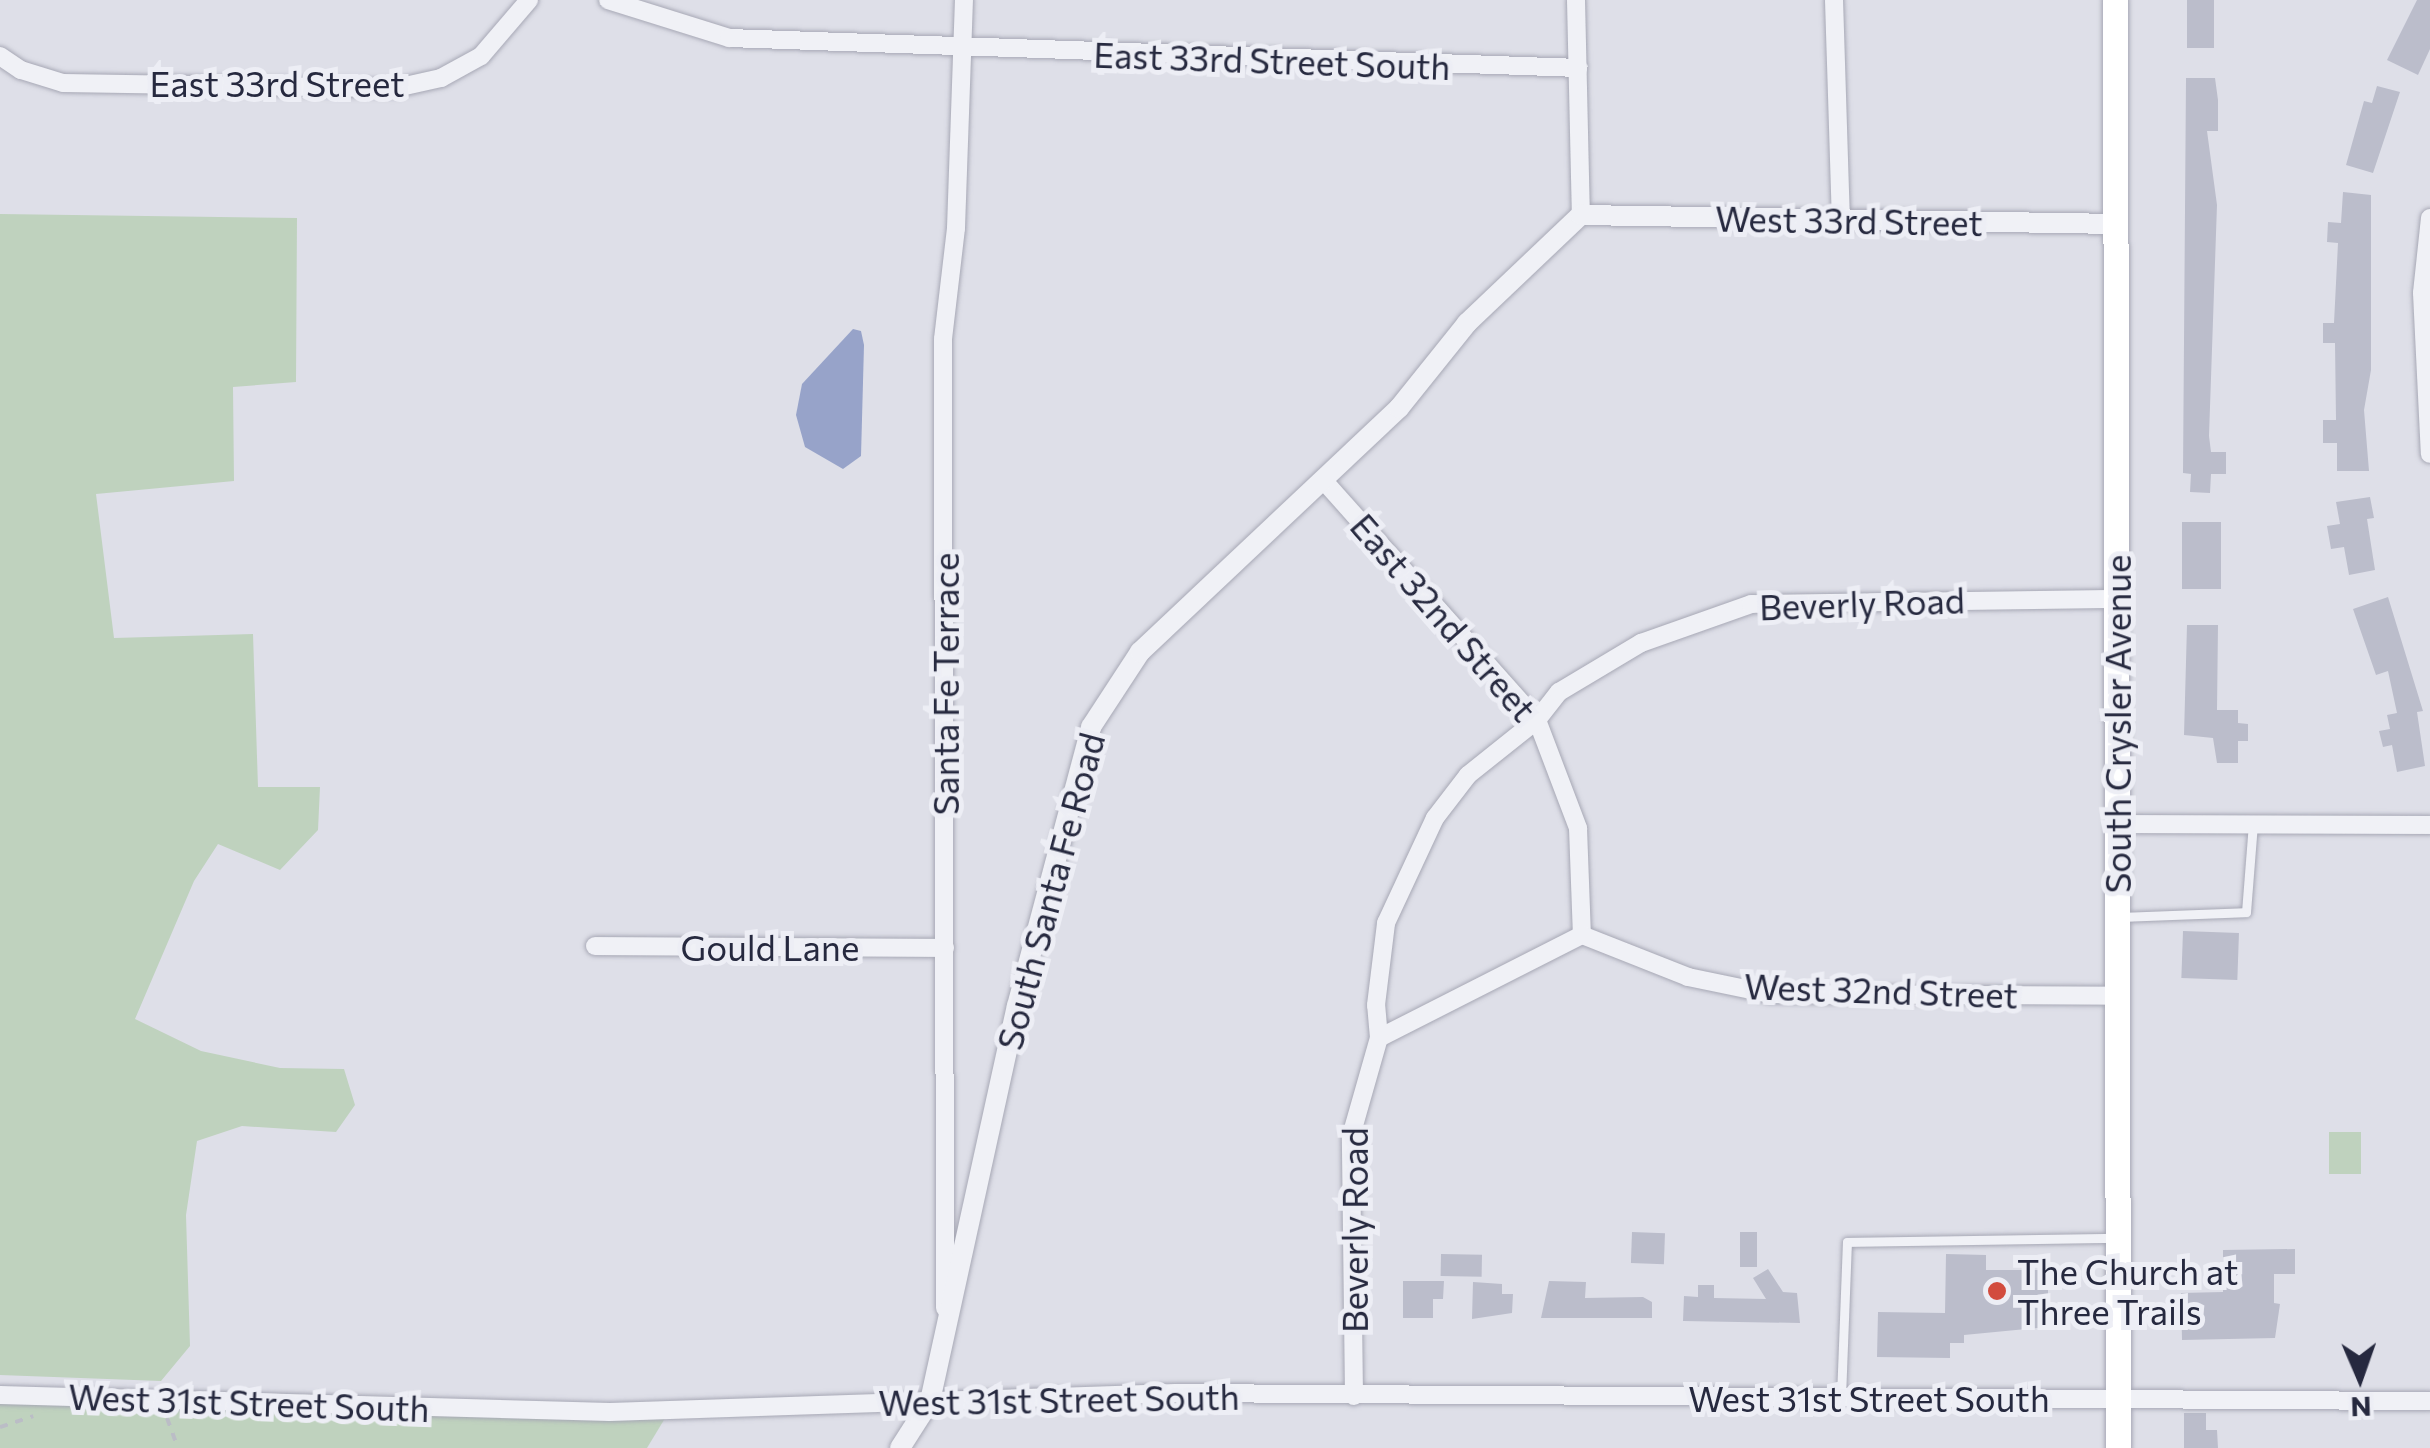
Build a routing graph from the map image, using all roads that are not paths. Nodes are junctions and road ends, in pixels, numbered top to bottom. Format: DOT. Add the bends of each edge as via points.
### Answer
graph roads {
  1 [pos="529,0"];
  2 [pos="608,0"];
  3 [pos="964,0"];
  4 [pos="1576,0"];
  5 [pos="1834,0"];
  6 [pos="2115,0"];
  7 [pos="966,52"];
  8 [pos="0,56"];
  9 [pos="1578,68"];
  10 [pos="1581,215"];
  11 [pos="2430,218"];
  12 [pos="1841,220"];
  13 [pos="2117,224"];
  14 [pos="2430,454"];
  15 [pos="1324,481"];
  16 [pos="2117,599"];
  17 [pos="1537,720"];
  18 [pos="2253,821"];
  19 [pos="2118,824"];
  20 [pos="2430,825"];
  21 [pos="2118,917"];
  22 [pos="1582,934"];
  23 [pos="595,946"];
  24 [pos="945,948"];
  25 [pos="2118,996"];
  26 [pos="1379,1038"];
  27 [pos="2118,1238"];
  28 [pos="946,1317"];
  29 [pos="0,1395"];
  30 [pos="1354,1396"];
  31 [pos="2118,1396"];
  32 [pos="1841,1398"];
  33 [pos="2430,1401"];
  34 [pos="930,1402"];
  35 [pos="900,1448"];
  36 [pos="2118,1448"];
  1 -- 8 [label="street, East 33rd Street" via="481,56 441,78 396,88 62,83"];
  2 -- 7 [label="street, East 33rd Street South" via="730,38"];
  3 -- 7 [label="street, Santa Fe Terrace"];
  4 -- 9 [label="street"];
  5 -- 12 [label="street"];
  6 -- 13 [label="main road, South Crysler Avenue"];
  7 -- 9 [label="street, East 33rd Street South"];
  7 -- 24 [label="street, Santa Fe Terrace" via="944,339"];
  9 -- 10 [label="street"];
  10 -- 12 [label="street, West 33rd Street"];
  10 -- 15 [label="street, South Santa Fe Road" via="1467,323 1399,408"];
  11 -- 14 [label="street" via="2422,294"];
  12 -- 13 [label="street, West 33rd Street"];
  13 -- 16 [label="main road, South Crysler Avenue"];
  15 -- 17 [label="street, East 32nd Street"];
  15 -- 28 [label="street, South Santa Fe Road" via="1140,652 1091,727 1066,802 966,1255"];
  16 -- 17 [label="street, Beverly Road" via="1751,604 1642,643 1559,692"];
  16 -- 19 [label="main road, South Crysler Avenue"];
  17 -- 22 [label="street, East 32nd Street" via="1578,828"];
  17 -- 26 [label="street, Beverly Road" via="1468,775 1435,818 1386,923 1377,987"];
  18 -- 19 [label="street"];
  18 -- 20 [label="street"];
  18 -- 21 [label="lane" via="2246,912"];
  19 -- 21 [label="main road, South Crysler Avenue"];
  21 -- 25 [label="main road, South Crysler Avenue"];
  22 -- 25 [label="street, West 32nd Street" via="1688,977 1770,994"];
  22 -- 26 [label="street"];
  23 -- 24 [label="street, Gould Lane"];
  24 -- 28 [label="street, Santa Fe Terrace"];
  25 -- 27 [label="main road, South Crysler Avenue"];
  26 -- 30 [label="street, Beverly Road" via="1351,1136"];
  27 -- 31 [label="main road, South Crysler Avenue"];
  27 -- 32 [label="lane" via="1847,1242"];
  28 -- 34 [label="street, South Santa Fe Road"];
  29 -- 34 [label="street, West 31st Street South" via="610,1412"];
  30 -- 32 [label="street, West 31st Street South"];
  30 -- 34 [label="street, West 31st Street South"];
  31 -- 32 [label="street, West 31st Street South"];
  31 -- 33 [label="street, West 31st Street South"];
  31 -- 36 [label="main road, South Crysler Avenue"];
  34 -- 35 [label="street, South Santa Fe Road"];
}
